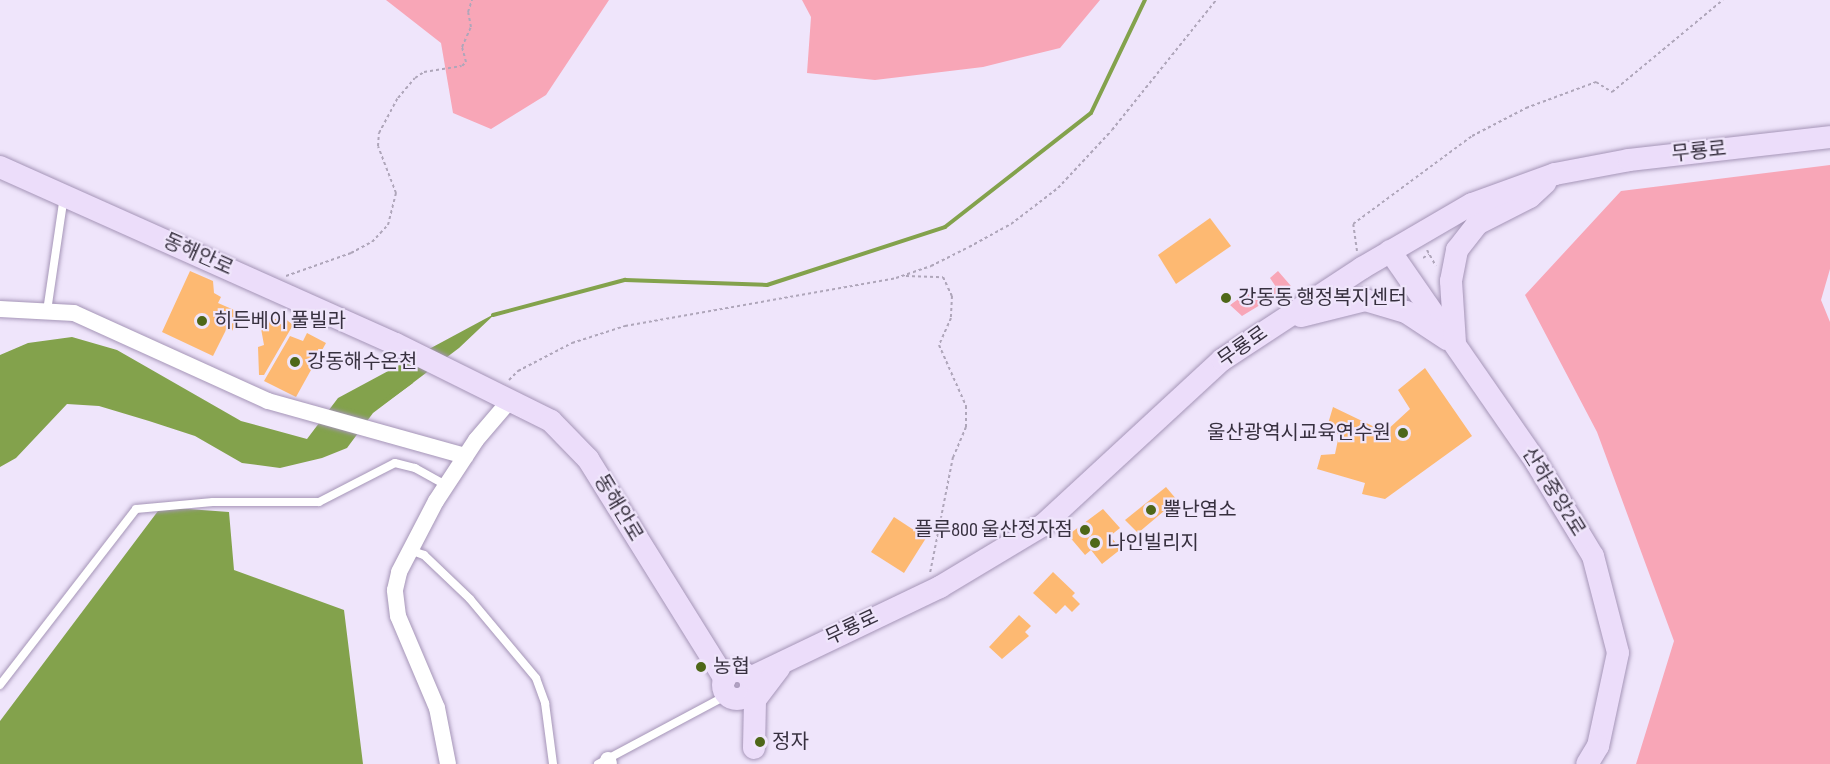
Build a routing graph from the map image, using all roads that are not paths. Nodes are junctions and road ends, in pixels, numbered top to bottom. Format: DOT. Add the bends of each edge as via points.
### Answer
graph roads {
  1 [pos="1830,136"];
  2 [pos="0,167"];
  3 [pos="1555,174"];
  4 [pos="64,195"];
  5 [pos="1390,251"];
  6 [pos="0,309"];
  7 [pos="47,311"];
  8 [pos="1287,317"];
  9 [pos="1456,345"];
  10 [pos="504,396"];
  11 [pos="465,456"];
  12 [pos="446,485"];
  13 [pos="409,550"];
  14 [pos="786,660"];
  15 [pos="0,685"];
  16 [pos="729,691"];
  17 [pos="757,756"];
  18 [pos="605,763"];
  19 [pos="448,764"];
  20 [pos="552,764"];
  21 [pos="1587,764"];
  1 -- 3 [label="main road, 무룡로" via="1629,160"];
  2 -- 4 [label="main road, 동해안로"];
  3 -- 5 [label="main road, 무룡로" via="1472,204"];
  3 -- 9 [label="main road" via="1530,197 1477,224 1457,250 1451,281"];
  4 -- 7 [label="lane"];
  4 -- 10 [label="main road, 동해안로"];
  5 -- 8 [label="main road, 무룡로"];
  5 -- 9 [label="main road, 산하중앙2로"];
  6 -- 7 [label="street"];
  7 -- 11 [label="street" via="87,318 268,401"];
  8 -- 9 [label="main road" via="1314,315 1344,302 1365,300 1406,312"];
  8 -- 14 [label="main road, 무룡로" via="1193,385 1086,489 1043,525 926,594"];
  9 -- 21 [label="main road, 산하중앙2로" via="1536,462 1593,556 1618,653 1598,746"];
  10 -- 11 [label="street"];
  10 -- 16 [label="main road, 동해안로" via="540,413 575,441"];
  11 -- 12 [label="street"];
  12 -- 13 [label="street"];
  12 -- 15 [label="lane" via="415,468 395,463 319,502 213,502 136,509"];
  13 -- 19 [label="street" via="399,572 395,603 431,689"];
  13 -- 20 [label="lane" via="424,555 470,599 536,678 545,703"];
  14 -- 16 [label="main road, 무룡로" via="750,678 737,671"];
  14 -- 17 [label="main road" via="760,688 755,700 752,728"];
  16 -- 17 [label="main road, 동해안로"];
  16 -- 18 [label="lane"];
}
